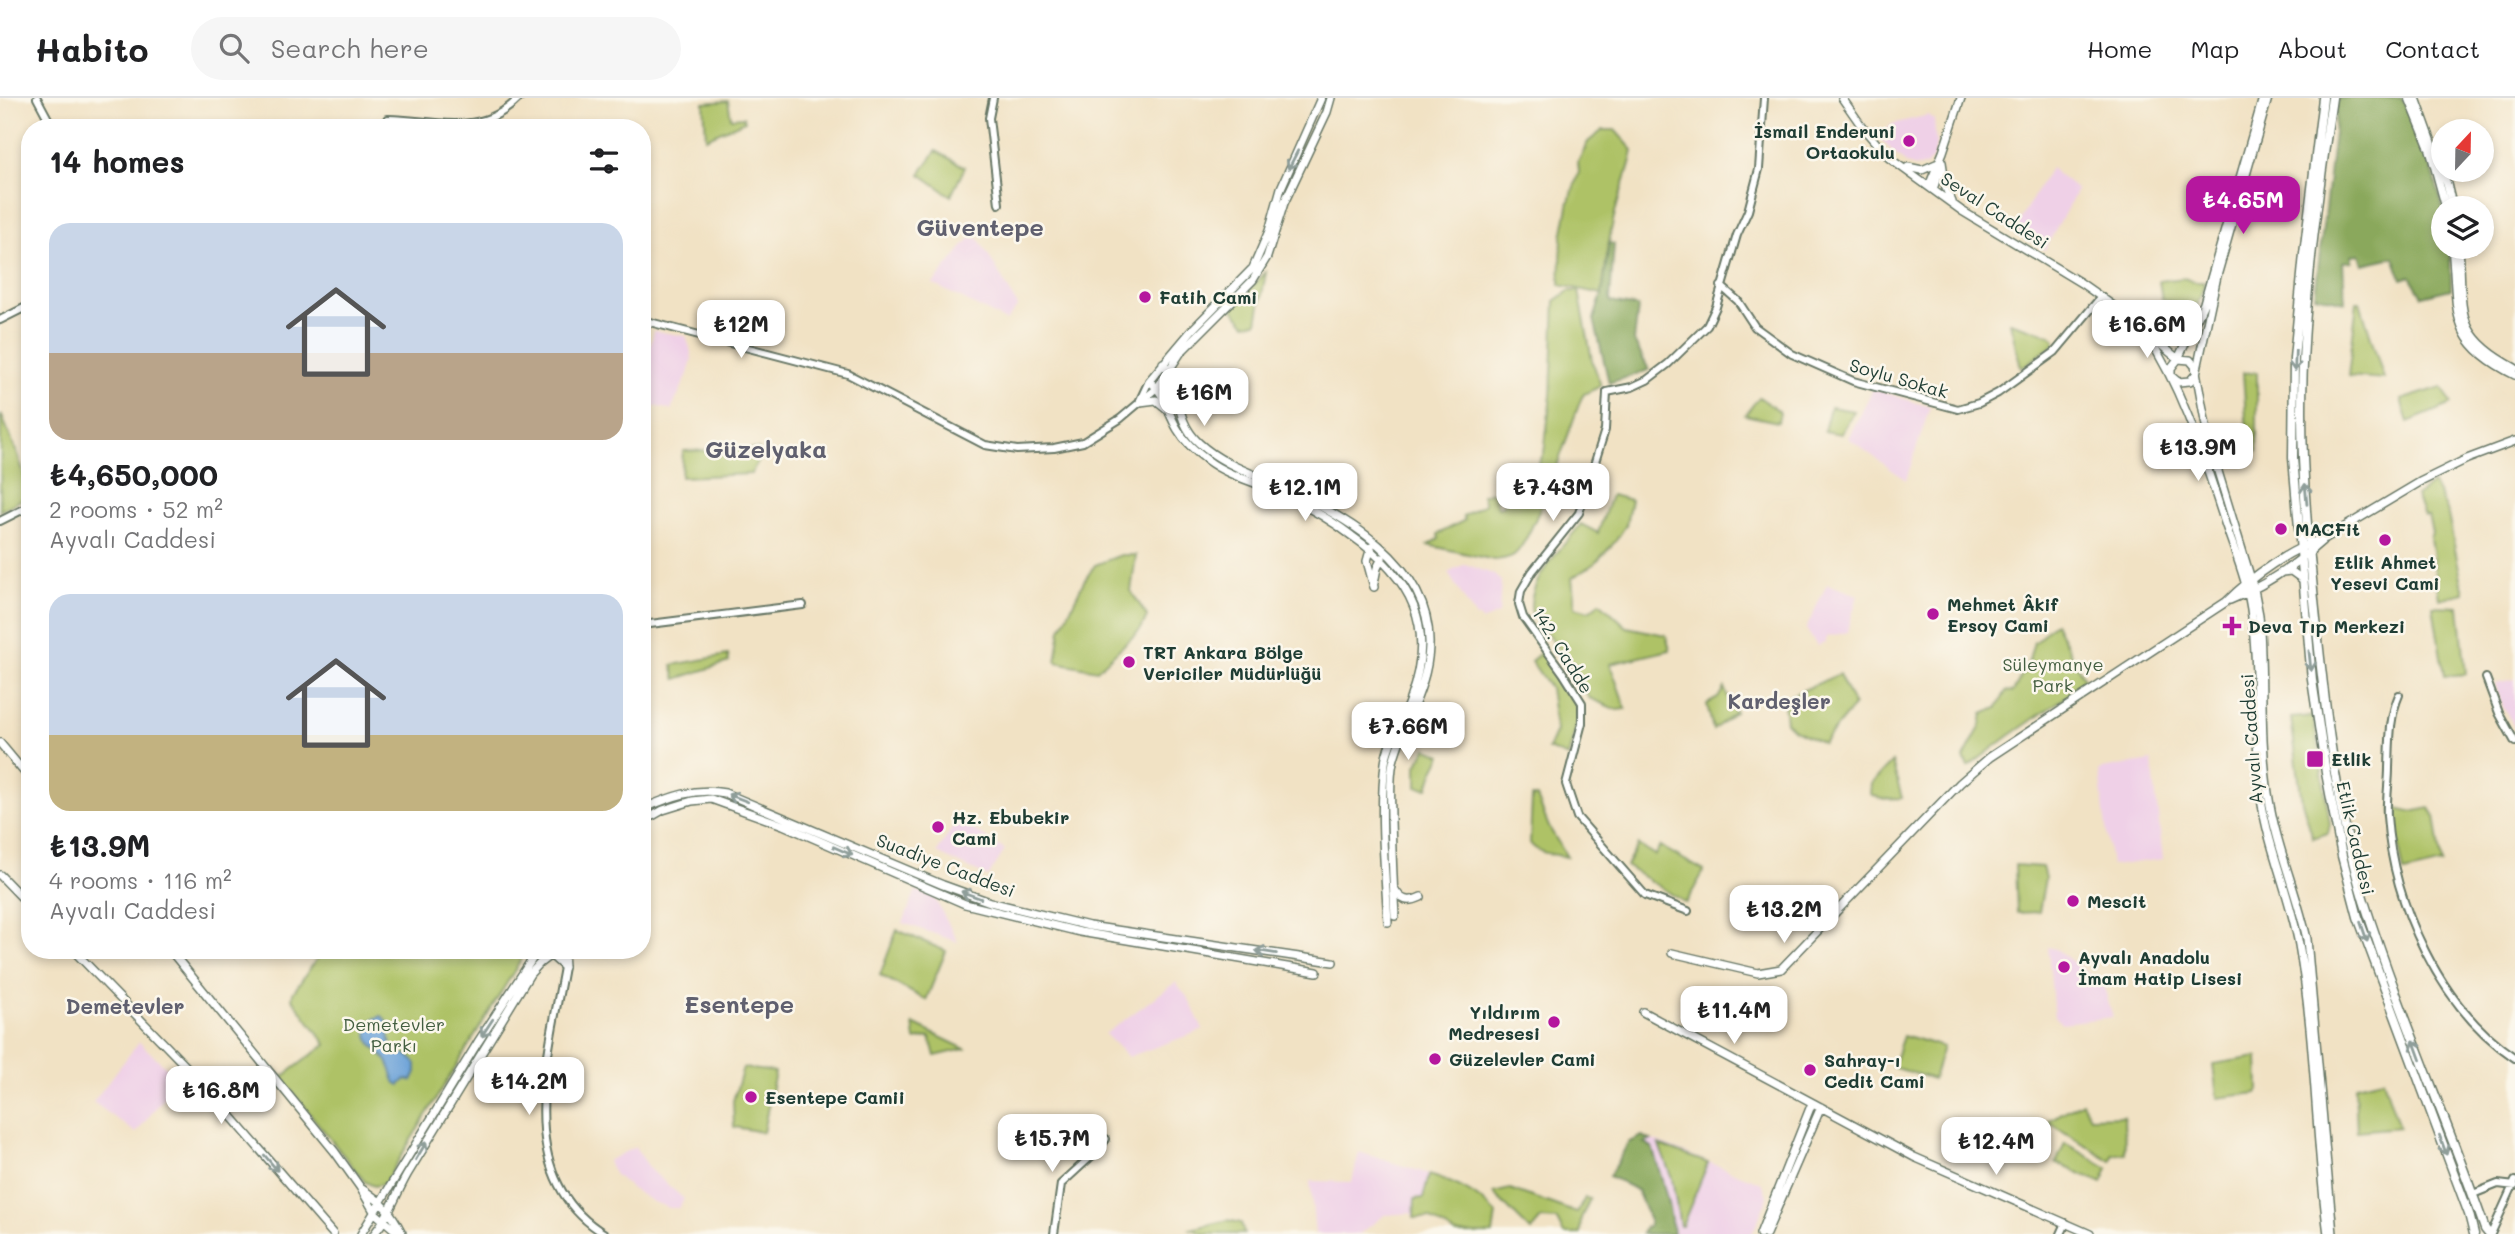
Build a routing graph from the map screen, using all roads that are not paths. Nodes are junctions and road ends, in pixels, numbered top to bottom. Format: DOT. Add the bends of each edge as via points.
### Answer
graph roads {
  1 [pos="37,98"];
  2 [pos="519,98"];
  3 [pos="993,98"];
  4 [pos="1321,98"];
  5 [pos="1331,98"];
  6 [pos="1764,98"];
  7 [pos="1842,98"];
  8 [pos="1961,98"];
  9 [pos="2263,98"];
  10 [pos="2268,98"];
  11 [pos="2323,98"];
  12 [pos="2332,98"];
  13 [pos="2409,98"];
  14 [pos="2416,98"];
  15 [pos="48,119"];
  16 [pos="488,119"];
  17 [pos="1940,163"];
  18 [pos="1897,164"];
  19 [pos="1931,187"];
  20 [pos="2443,196"];
  21 [pos="2450,196"];
  22 [pos="1952,202"];
  23 [pos="999,204"];
  24 [pos="2453,259"];
  25 [pos="2459,259"];
  26 [pos="1721,286"];
  27 [pos="2101,297"];
  28 [pos="21,310"];
  29 [pos="0,320"];
  30 [pos="651,322"];
  31 [pos="2146,331"];
  32 [pos="2178,359"];
  33 [pos="1163,363"];
  34 [pos="2515,368"];
  35 [pos="2196,370"];
  36 [pos="1170,371"];
  37 [pos="2515,375"];
  38 [pos="2171,376"];
  39 [pos="1149,381"];
  40 [pos="1158,387"];
  41 [pos="1140,402"];
  42 [pos="1168,410"];
  43 [pos="2515,441"];
  44 [pos="1251,478"];
  45 [pos="21,510"];
  46 [pos="0,521"];
  47 [pos="1354,536"];
  48 [pos="1372,546"];
  49 [pos="2310,547"];
  50 [pos="1385,552"];
  51 [pos="2300,553"];
  52 [pos="1380,559"];
  53 [pos="1367,561"];
  54 [pos="1395,574"];
  55 [pos="2278,574"];
  56 [pos="1374,576"];
  57 [pos="2302,579"];
  58 [pos="2248,582"];
  59 [pos="2250,591"];
  60 [pos="2226,602"];
  61 [pos="803,605"];
  62 [pos="1422,621"];
  63 [pos="651,624"];
  64 [pos="2486,678"];
  65 [pos="2399,695"];
  66 [pos="2515,742"];
  67 [pos="0,743"];
  68 [pos="1398,748"];
  69 [pos="1388,752"];
  70 [pos="21,768"];
  71 [pos="651,806"];
  72 [pos="651,817"];
  73 [pos="0,875"];
  74 [pos="1393,886"];
  75 [pos="21,897"];
  76 [pos="1421,897"];
  77 [pos="1688,911"];
  78 [pos="1395,916"];
  79 [pos="1388,922"];
  80 [pos="1672,953"];
  81 [pos="82,959"];
  82 [pos="177,959"];
  83 [pos="532,959"];
  84 [pos="544,959"];
  85 [pos="557,959"];
  86 [pos="563,959"];
  87 [pos="1334,962"];
  88 [pos="564,967"];
  89 [pos="1317,972"];
  90 [pos="1643,1012"];
  91 [pos="2515,1058"];
  92 [pos="1812,1103"];
  93 [pos="1821,1107"];
  94 [pos="1106,1139"];
  95 [pos="2515,1185"];
  96 [pos="361,1188"];
  97 [pos="2473,1194"];
  98 [pos="381,1201"];
  99 [pos="391,1212"];
  100 [pos="375,1213"];
  101 [pos="384,1222"];
  102 [pos="2066,1223"];
  103 [pos="2488,1232"];
  104 [pos="2474,1233"];
  105 [pos="333,1234"];
  106 [pos="361,1234"];
  107 [pos="374,1234"];
  108 [pos="401,1234"];
  109 [pos="605,1234"];
  110 [pos="1054,1234"];
  111 [pos="1760,1234"];
  112 [pos="1766,1234"];
  113 [pos="2061,1234"];
  114 [pos="2090,1234"];
  115 [pos="2328,1234"];
  116 [pos="2333,1234"];
  1 -- 15 [label="street"];
  2 -- 16 [label="street" via="505,113"];
  3 -- 23 [label="street" via="989,118"];
  4 -- 33 [label="main road, one-way" via="1280,188 1253,268"];
  5 -- 36 [label="main road" via="1284,203 1268,257 1253,280 1181,352"];
  6 -- 26 [label="street, 142. Cadde" via="1759,169"];
  7 -- 18 [label="main road, Seval Caddesi" via="1877,146"];
  8 -- 17 [label="main road"];
  9 -- 32 [label="main road" via="2204,303"];
  10 -- 35 [label="main road, Ayvalı Caddesi" via="2217,276"];
  11 -- 51 [label="main road, Etlik Caddesi, one-way" via="2294,358 2293,458"];
  49 -- 12 [label="main road, Etlik Caddesi, one-way" via="2303,462 2304,347"];
  13 -- 20 [label="main road"];
  14 -- 21 [label="main road"];
  17 -- 18 [label="main road" via="1922,170"];
  17 -- 19 [label="main road"];
  17 -- 22 [label="main road"];
  18 -- 19 [label="main road, Seval Caddesi"];
  19 -- 22 [label="main road, Seval Caddesi"];
  22 -- 27 [label="main road, Seval Caddesi"];
  24 -- 37 [label="main road" via="2461,328 2493,365"];
  25 -- 34 [label="main road" via="2461,306 2470,334 2480,346"];
  26 -- 27 [label="street, Soylu Sokak" via="1755,327 1792,354 1853,381 1958,409 1998,393 2055,352"];
  26 -- 77 [label="street, 142. Cadde" via="1707,326 1678,354 1647,380 1607,392 1605,430 1579,513 1532,572 1519,604 1523,617 1582,703 1566,783 1577,817 1644,895"];
  27 -- 31 [label="main road, Seval Caddesi"];
  28 -- 29 [label="street"];
  30 -- 41 [label="street" via="848,374 985,445 1017,450 1083,442"];
  31 -- 32 [label="main road, Seval Caddesi"];
  31 -- 38 [label="main road, Seval Caddesi"];
  32 -- 35 [label="main road" via="2190,360"];
  32 -- 38 [label="main road"];
  33 -- 36 [label="main road"];
  33 -- 39 [label="main road"];
  35 -- 38 [label="main road" via="2186,383"];
  35 -- 58 [label="main road, Ayvalı Caddesi" via="2209,442"];
  36 -- 40 [label="main road"];
  36 -- 44 [label="main road" via="1177,404 1196,440 1214,457"];
  38 -- 58 [label="main road, Ayvalı Caddesi"];
  39 -- 40 [label="main road"];
  39 -- 41 [label="street"];
  40 -- 41 [label="street"];
  40 -- 42 [label="main road"];
  41 -- 42 [label="main road" via="1156,400"];
  42 -- 44 [label="main road" via="1197,453"];
  43 -- 49 [label="main road" via="2420,482"];
  44 -- 47 [label="main road"];
  44 -- 48 [label="main road" via="1278,485 1339,517"];
  45 -- 46 [label="street"];
  47 -- 48 [label="main road"];
  47 -- 53 [label="main road"];
  48 -- 50 [label="main road"];
  48 -- 52 [label="main road"];
  48 -- 53 [label="main road"];
  49 -- 51 [label="main road"];
  97 -- 49 [label="main road, Etlik Caddesi, one-way" via="2364,899 2337,781"];
  50 -- 52 [label="main road"];
  50 -- 62 [label="main road" via="1413,584"];
  51 -- 55 [label="main road"];
  51 -- 57 [label="main road, Etlik Caddesi"];
  51 -- 58 [label="main road"];
  52 -- 54 [label="main road"];
  52 -- 56 [label="main road"];
  53 -- 56 [label="main road" via="1374,587"];
  54 -- 56 [label="main road" via="1382,571"];
  54 -- 62 [label="main road"];
  55 -- 57 [label="main road" via="2291,571"];
  55 -- 59 [label="main road"];
  57 -- 104 [label="main road, Etlik Caddesi, one-way" via="2324,763 2358,916"];
  58 -- 59 [label="main road, Ayvalı Caddesi"];
  58 -- 60 [label="main road"];
  59 -- 60 [label="main road"];
  59 -- 115 [label="main road, Ayvalı Caddesi" via="2259,781 2300,946"];
  59 -- 116 [label="main road, Ayvalı Caddesi" via="2260,621 2267,792 2307,939"];
  60 -- 80 [label="main road" via="1969,775 1781,969 1758,973"];
  61 -- 63 [label="street"];
  62 -- 68 [label="main road" via="1429,647 1426,670"];
  62 -- 69 [label="main road" via="1411,698"];
  64 -- 66 [label="street"];
  65 -- 91 [label="street" via="2392,712 2387,815 2397,877 2439,977 2468,1014"];
  67 -- 70 [label="main road"];
  68 -- 69 [label="main road"];
  68 -- 74 [label="main road" via="1391,780"];
  69 -- 79 [label="main road" via="1384,774"];
  87 -- 71 [label="main road, Suadiye Caddesi, one-way" via="1089,926 990,902 726,793 688,792"];
  72 -- 89 [label="main road, Suadiye Caddesi, one-way" via="692,800 711,799 965,904 1080,932"];
  73 -- 75 [label="main road"];
  74 -- 76 [label="main road" via="1404,900"];
  74 -- 78 [label="main road"];
  81 -- 105 [label="main road, one-way" via="204,1085"];
  82 -- 96 [label="main road"];
  83 -- 98 [label="main road, one-way"];
  99 -- 84 [label="main road, one-way" via="407,1175 530,974"];
  85 -- 88 [label="main road"];
  86 -- 88 [label="main road"];
  88 -- 109 [label="street" via="542,1129 558,1187"];
  90 -- 92 [label="main road"];
  92 -- 93 [label="main road"];
  92 -- 111 [label="main road"];
  93 -- 102 [label="main road" via="1914,1157"];
  93 -- 112 [label="main road"];
  94 -- 110 [label="street" via="1061,1184"];
  95 -- 97 [label="street" via="2498,1184"];
  95 -- 103 [label="street"];
  96 -- 98 [label="main road"];
  96 -- 100 [label="main road"];
  97 -- 103 [label="main road, Etlik Caddesi"];
  98 -- 99 [label="main road"];
  98 -- 100 [label="main road"];
  99 -- 101 [label="main road"];
  99 -- 108 [label="main road"];
  100 -- 101 [label="main road"];
  100 -- 106 [label="main road"];
  101 -- 107 [label="main road"];
  101 -- 108 [label="main road"];
  102 -- 113 [label="street"];
  102 -- 114 [label="main road"];
  103 -- 104 [label="main road, Etlik Caddesi" via="2480,1228"];
}
